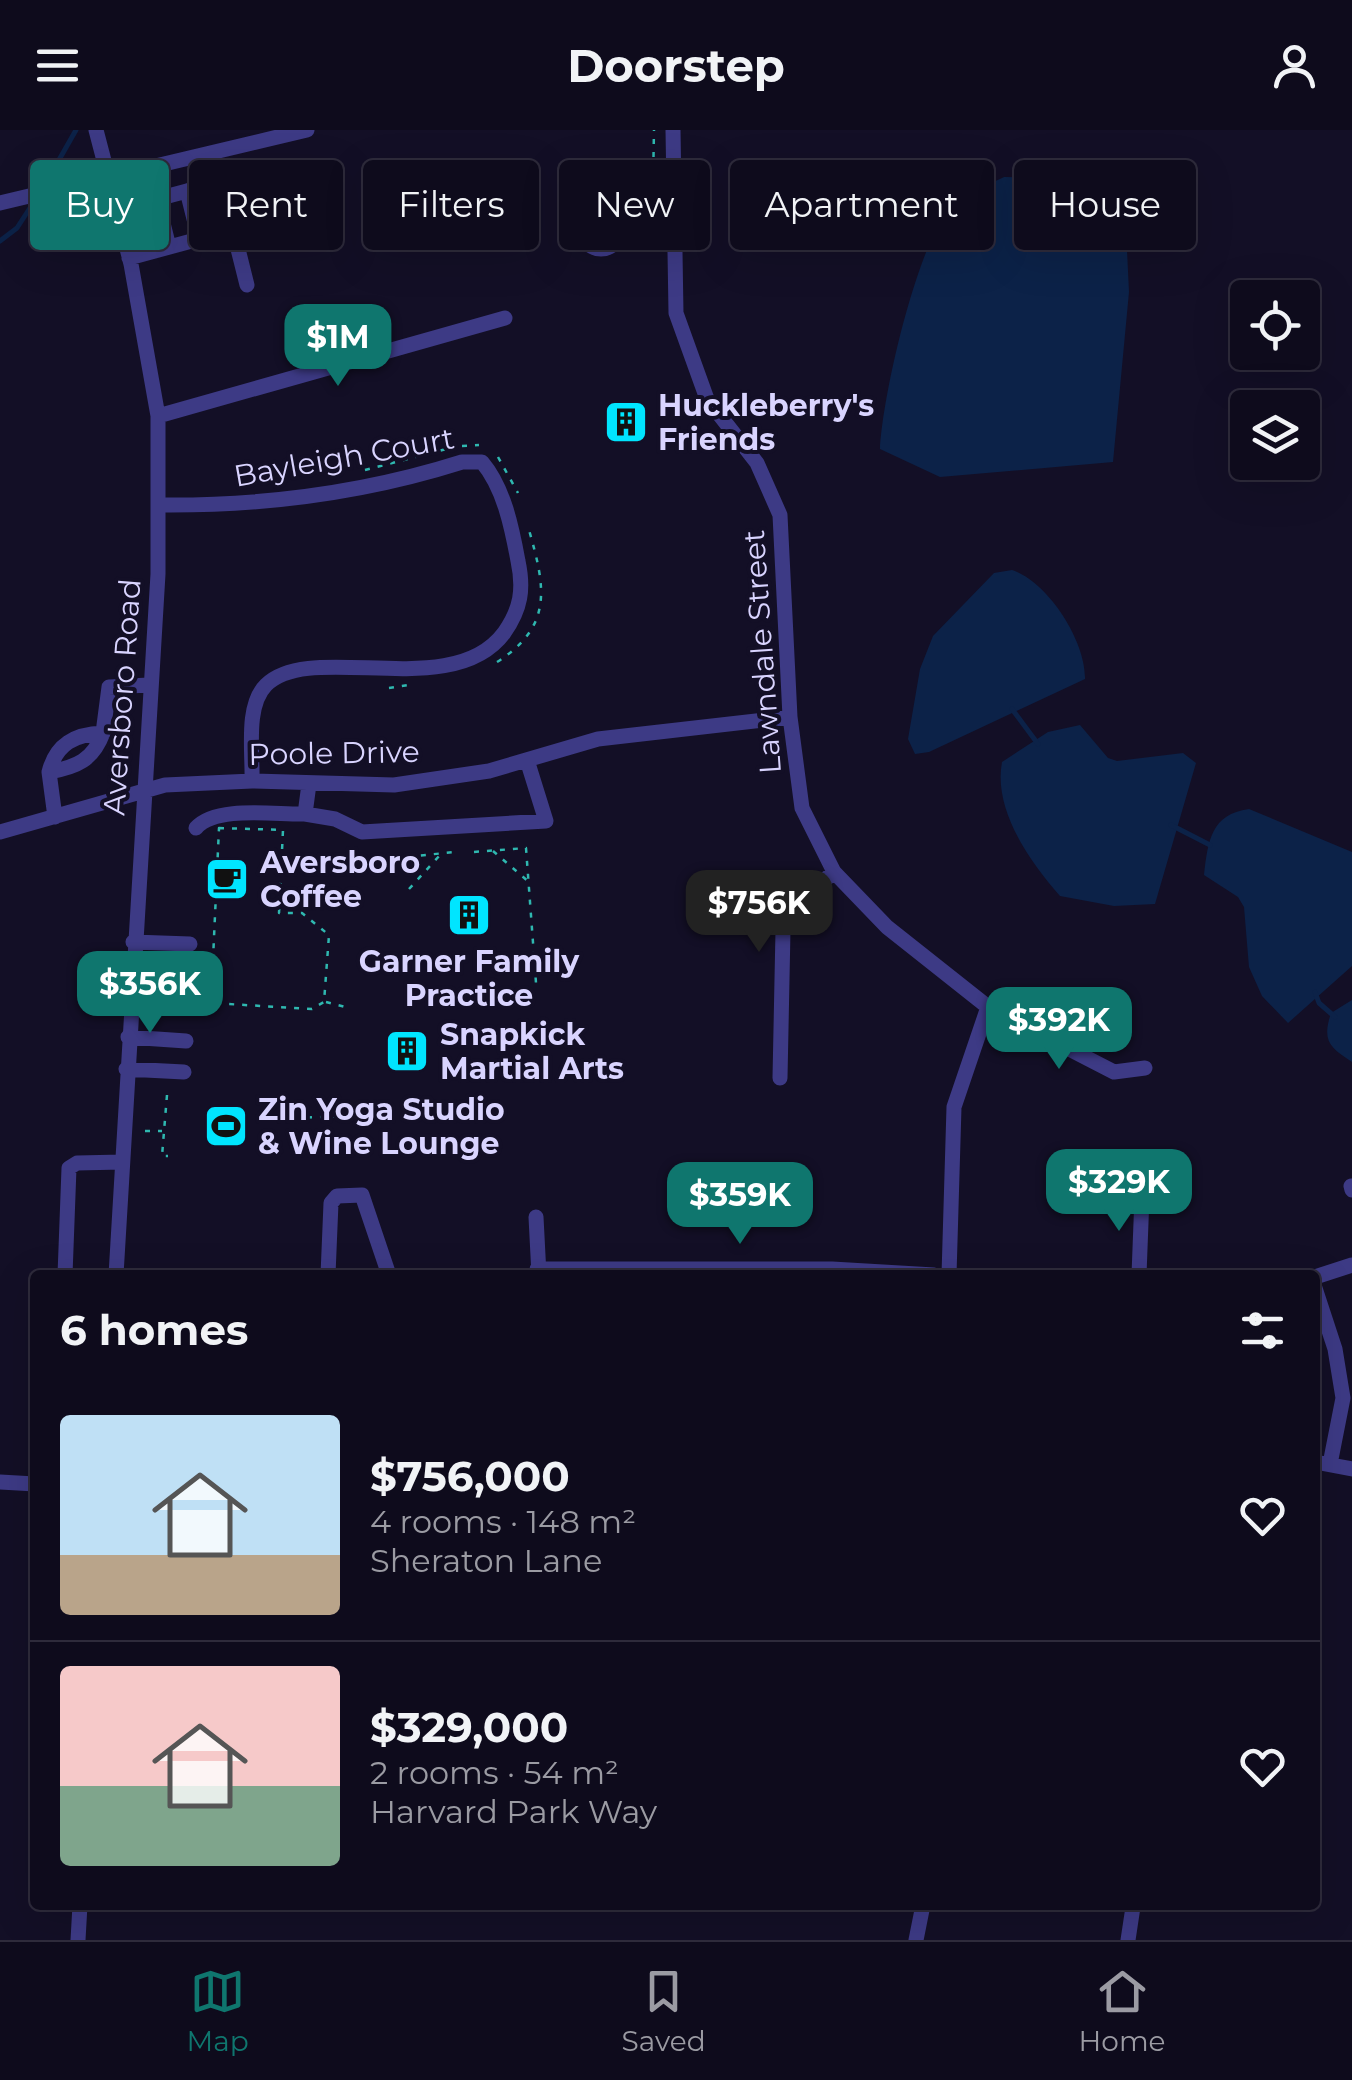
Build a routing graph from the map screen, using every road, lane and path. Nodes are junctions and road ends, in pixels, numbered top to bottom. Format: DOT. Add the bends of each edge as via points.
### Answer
graph roads {
  1 [pos="96,130"];
  2 [pos="306,130"];
  3 [pos="654,130"];
  4 [pos="673,130"];
  5 [pos="214,153"];
  6 [pos="104,160"];
  7 [pos="216,160"];
  8 [pos="653,160"];
  9 [pos="673,160"];
  10 [pos="169,164"];
  11 [pos="187,191"];
  12 [pos="30,196"];
  13 [pos="169,196"];
  14 [pos="0,203"];
  15 [pos="169,247"];
  16 [pos="127,250"];
  17 [pos="158,250"];
  18 [pos="238,250"];
  19 [pos="675,250"];
  20 [pos="129,258"];
  21 [pos="247,285"];
  22 [pos="505,318"];
  23 [pos="158,416"];
  24 [pos="485,447"];
  25 [pos="495,454"];
  26 [pos="353,474"];
  27 [pos="160,505"];
  28 [pos="522,508"];
  29 [pos="528,526"];
  30 [pos="491,666"];
  31 [pos="422,682"];
  32 [pos="149,685"];
  33 [pos="389,688"];
  34 [pos="790,717"];
  35 [pos="103,732"];
  36 [pos="527,760"];
  37 [pos="48,772"];
  38 [pos="252,781"];
  39 [pos="309,784"];
  40 [pos="143,794"];
  41 [pos="305,814"];
  42 [pos="55,817"];
  43 [pos="196,828"];
  44 [pos="0,832"];
  45 [pos="492,850"];
  46 [pos="454,852"];
  47 [pos="474,852"];
  48 [pos="442,853"];
  49 [pos="395,858"];
  50 [pos="834,872"];
  51 [pos="529,882"];
  52 [pos="409,889"];
  53 [pos="132,942"];
  54 [pos="190,944"];
  55 [pos="536,982"];
  56 [pos="324,1002"];
  57 [pos="345,1007"];
  58 [pos="988,1007"];
  59 [pos="128,1038"];
  60 [pos="186,1040"];
  61 [pos="126,1068"];
  62 [pos="1145,1068"];
  63 [pos="184,1072"];
  64 [pos="780,1078"];
  65 [pos="166,1094"];
  66 [pos="351,1116"];
  67 [pos="294,1118"];
  68 [pos="145,1131"];
  69 [pos="164,1132"];
  70 [pos="168,1156"];
  71 [pos="122,1162"];
  72 [pos="1142,1196"];
  73 [pos="536,1217"];
  74 [pos="1352,1265"];
  75 [pos="65,1270"];
  76 [pos="116,1270"];
  77 [pos="328,1270"];
  78 [pos="387,1270"];
  79 [pos="538,1270"];
  80 [pos="948,1270"];
  81 [pos="1139,1270"];
  82 [pos="1320,1275"];
  83 [pos="1320,1303"];
  84 [pos="1323,1463"];
  85 [pos="1352,1468"];
  86 [pos="0,1482"];
  87 [pos="30,1484"];
  88 [pos="80,1910"];
  89 [pos="922,1910"];
  90 [pos="1131,1910"];
  91 [pos="78,1940"];
  92 [pos="916,1940"];
  93 [pos="1128,1940"];
  1 -- 6 [label="street, Aversboro Road"];
  2 -- 5 [label="street"];
  3 -- 8 [label="path"];
  4 -- 9 [label="street, Lawndale Street"];
  5 -- 7 [label="street"];
  5 -- 10 [label="street"];
  11 -- 13 [label="street"];
  11 -- 15 [label="street" via="200,236"];
  12 -- 14 [label="street"];
  16 -- 20 [label="street, Aversboro Road"];
  17 -- 20 [label="street"];
  18 -- 21 [label="street"];
  19 -- 34 [label="street, Lawndale Street" via="676,313 688,356 707,399 757,463 780,515"];
  20 -- 23 [label="street, Aversboro Road"];
  22 -- 23 [label="street"];
  23 -- 27 [label="street, Aversboro Road"];
  24 -- 26 [label="path" via="448,448"];
  25 -- 28 [label="path" via="506,464"];
  27 -- 32 [label="street, Aversboro Road"];
  27 -- 38 [label="street, Bayleigh Court" via="288,499 462,462 482,462 501,496 523,589 515,618 498,641 473,659 394,671 310,668 268,682 257,698"];
  29 -- 30 [label="path" via="544,591 538,620 514,651"];
  31 -- 33 [label="path"];
  32 -- 35 [label="street" via="109,687"];
  32 -- 40 [label="street, Aversboro Road"];
  34 -- 36 [label="street, Poole Drive" via="598,739"];
  34 -- 50 [label="street, Lawndale Street" via="802,808"];
  35 -- 37 [label="street" via="96,752 74,768"];
  35 -- 37 [label="street" via="80,734 54,752"];
  36 -- 39 [label="street, Poole Drive" via="394,785"];
  36 -- 41 [label="street" via="546,821 362,832 335,818"];
  37 -- 42 [label="street"];
  38 -- 39 [label="street, Poole Drive"];
  38 -- 40 [label="street, Poole Drive" via="165,786"];
  39 -- 41 [label="street"];
  40 -- 42 [label="street, Poole Drive"];
  40 -- 53 [label="street, Aversboro Road"];
  41 -- 43 [label="street" via="227,816"];
  42 -- 44 [label="street, Poole Drive"];
  45 -- 47 [label="path"];
  45 -- 51 [label="path"];
  45 -- 51 [label="path" via="526,848"];
  46 -- 48 [label="path"];
  48 -- 49 [label="path"];
  48 -- 52 [label="path"];
  50 -- 58 [label="street, Lawndale Street" via="886,926"];
  50 -- 64 [label="street" via="800,901 783,930"];
  51 -- 55 [label="path"];
  53 -- 54 [label="street"];
  53 -- 59 [label="street, Aversboro Road"];
  56 -- 56 [label="path" via="312,1009 212,1003 219,828 283,830 279,913 302,913 329,935"];
  56 -- 57 [label="path"];
  58 -- 62 [label="street, Lawndale Street" via="1114,1072"];
  58 -- 80 [label="street" via="954,1107"];
  59 -- 60 [label="street"];
  59 -- 61 [label="street, Aversboro Road"];
  61 -- 63 [label="street"];
  61 -- 71 [label="street, Aversboro Road"];
  65 -- 69 [label="path"];
  66 -- 67 [label="path"];
  68 -- 69 [label="path"];
  69 -- 70 [label="path" via="162,1156"];
  71 -- 75 [label="street" via="69,1168"];
  71 -- 76 [label="street, Aversboro Road"];
  72 -- 81 [label="street"];
  73 -- 79 [label="street"];
  74 -- 82 [label="street"];
  77 -- 78 [label="street" via="332,1203 352,1193 362,1195 368,1208"];
  83 -- 84 [label="street" via="1342,1398"];
  84 -- 85 [label="street"];
  86 -- 87 [label="street"];
  88 -- 91 [label="street"];
  89 -- 92 [label="street"];
  90 -- 93 [label="street"];
}
